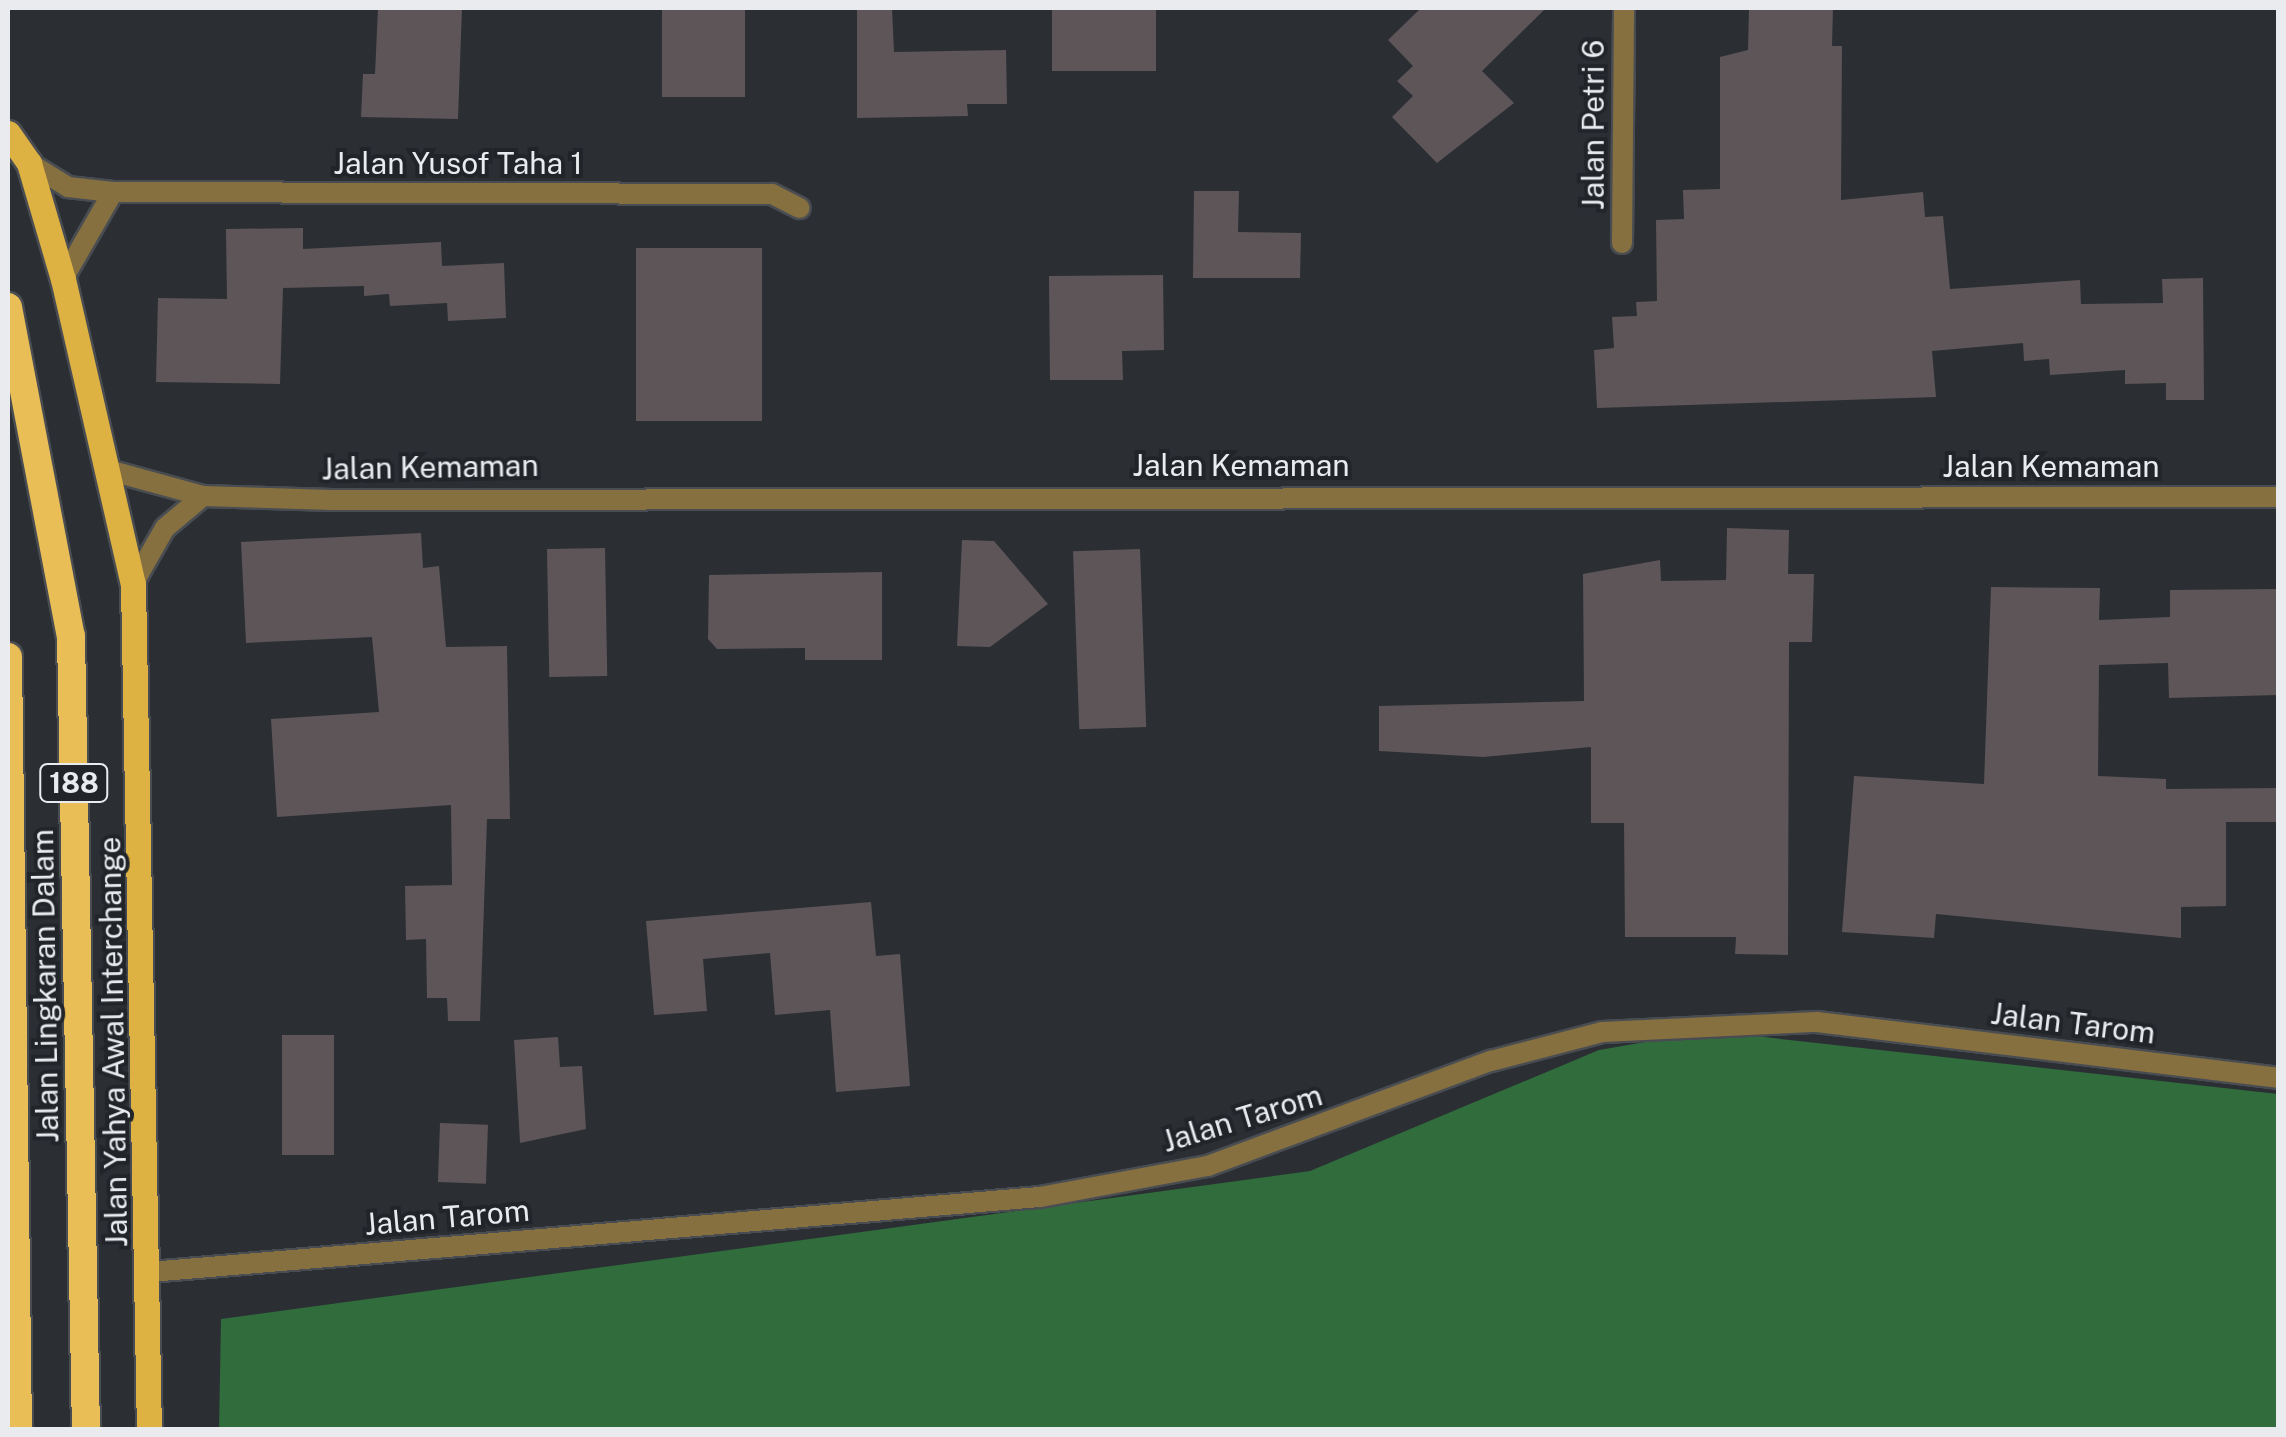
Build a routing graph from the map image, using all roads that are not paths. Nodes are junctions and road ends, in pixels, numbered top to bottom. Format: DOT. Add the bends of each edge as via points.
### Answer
graph roads {
  1 [pos="1624,8"];
  2 [pos="8,133"];
  3 [pos="29,162"];
  4 [pos="113,192"];
  5 [pos="800,208"];
  6 [pos="1622,243"];
  7 [pos="63,279"];
  8 [pos="8,307"];
  9 [pos="108,470"];
  10 [pos="203,496"];
  11 [pos="2278,497"];
  12 [pos="132,584"];
  13 [pos="8,657"];
  14 [pos="2278,1078"];
  15 [pos="150,1272"];
  16 [pos="18,1430"];
  17 [pos="86,1430"];
  18 [pos="150,1430"];
  1 -- 6 [label="street, Jalan Petri 6"];
  2 -- 3 [label="main road, Jalan Yahya Awal Interchange"];
  3 -- 4 [label="street, Jalan Yusof Taha 1" via="68,186"];
  3 -- 7 [label="main road, Jalan Yahya Awal Interchange"];
  4 -- 5 [label="street, Jalan Yusof Taha 1" via="772,194"];
  4 -- 7 [label="street"];
  7 -- 9 [label="main road, Jalan Yahya Awal Interchange"];
  8 -- 17 [label="highway, Jalan Lingkaran Dalam / 188" via="72,636"];
  9 -- 10 [label="street, Jalan Kemaman"];
  9 -- 12 [label="main road, Jalan Yahya Awal Interchange"];
  10 -- 11 [label="street, Jalan Kemaman"];
  10 -- 12 [label="street" via="165,528"];
  12 -- 15 [label="main road, Jalan Yahya Awal Interchange"];
  13 -- 16 [label="highway, Jalan Lingkaran Dalam / 188"];
  14 -- 15 [label="street, Jalan Tarom" via="1817,1022 1602,1032 1491,1062 1208,1166 1040,1197"];
  15 -- 18 [label="main road, Jalan Yahya Awal Interchange"];
}
